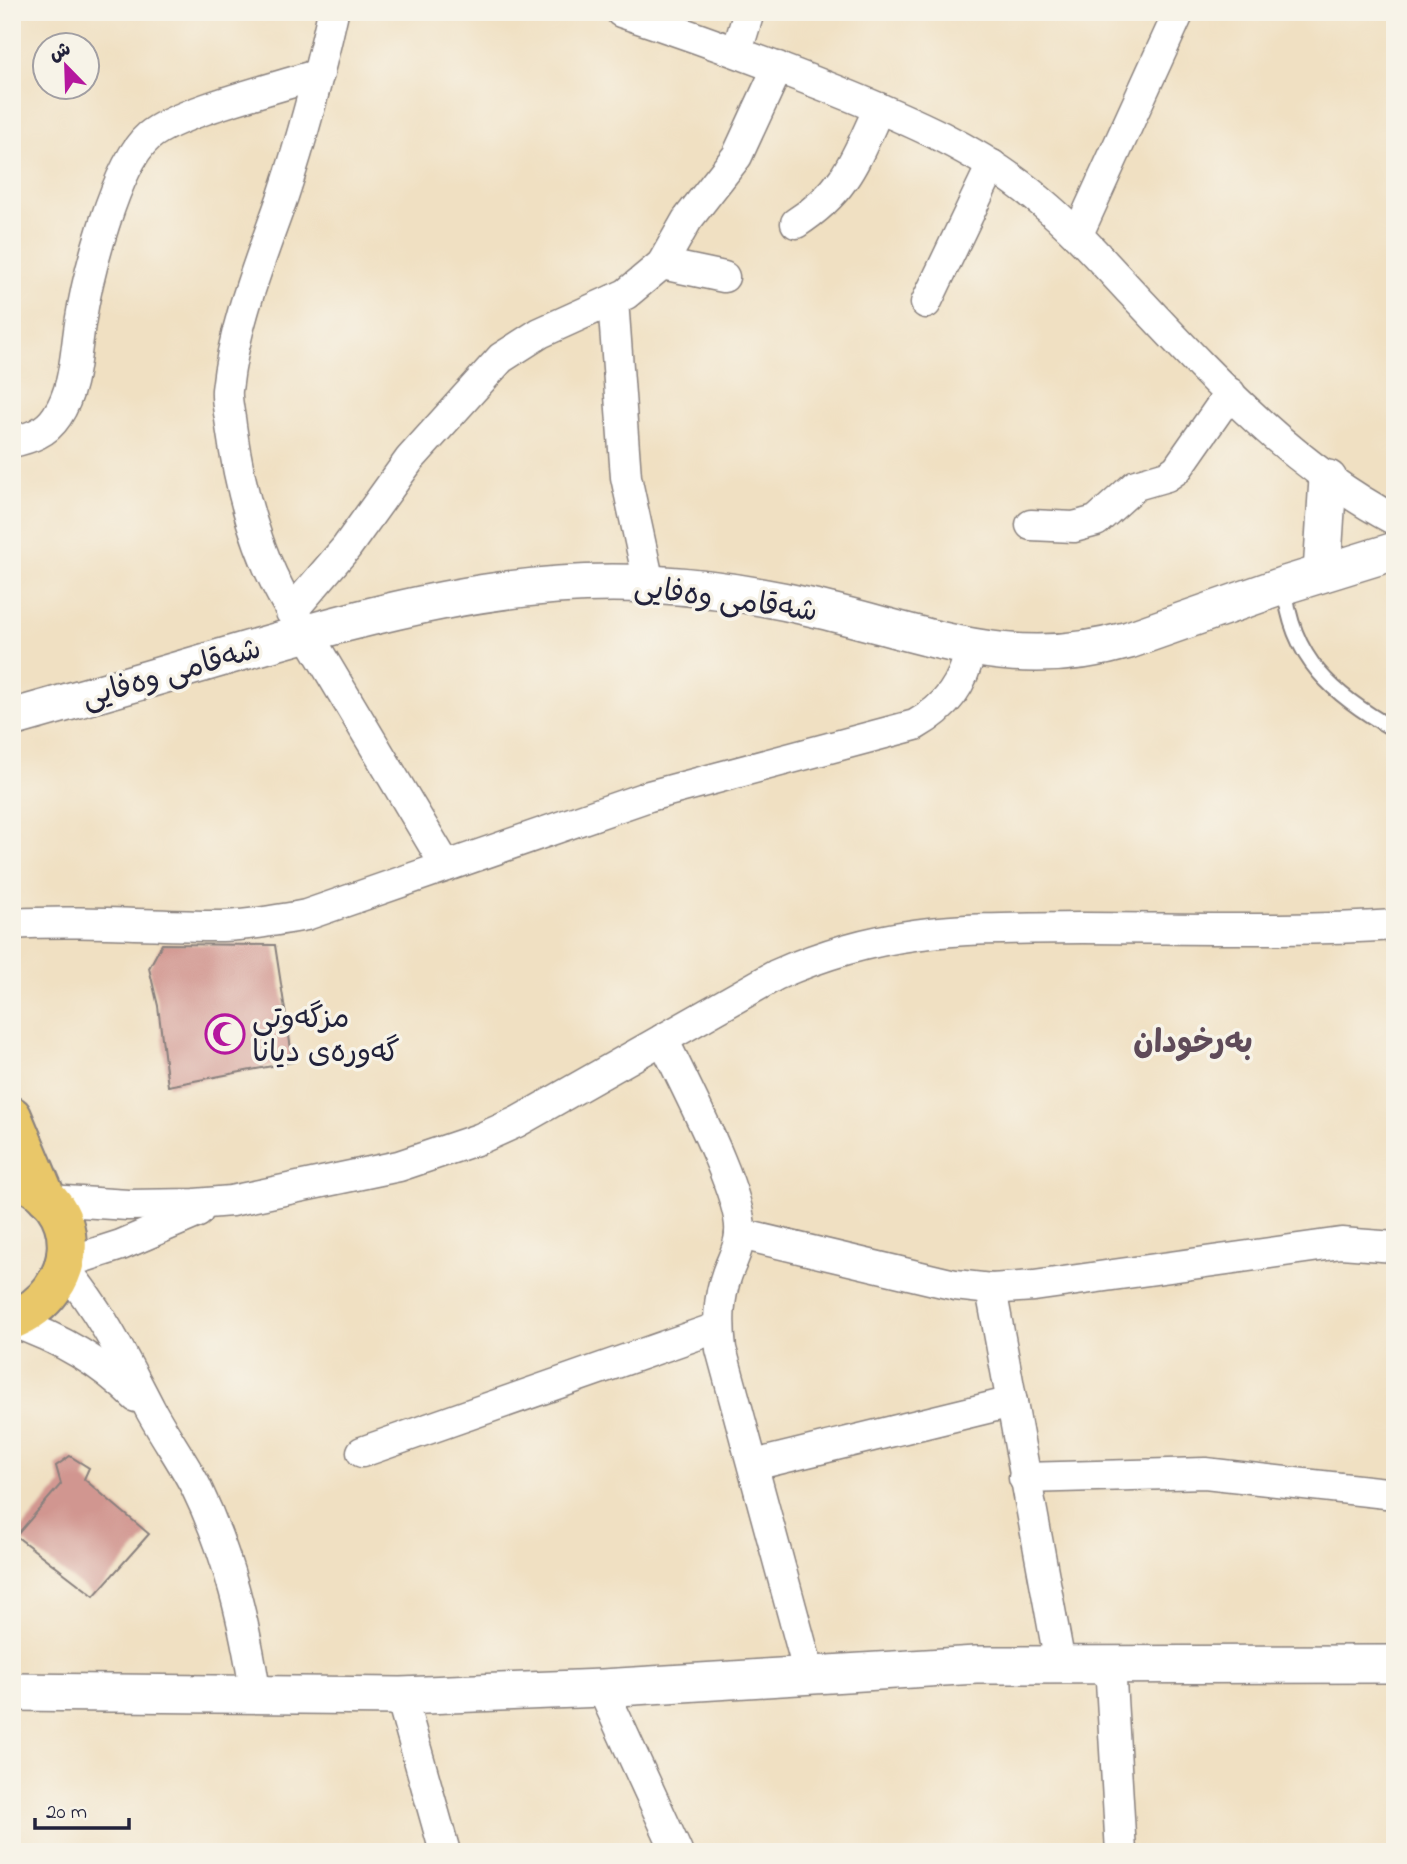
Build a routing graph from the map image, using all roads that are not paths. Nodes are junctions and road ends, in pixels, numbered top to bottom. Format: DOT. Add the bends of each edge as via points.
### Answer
graph roads {
  1 [pos="333,12"];
  2 [pos="621,12"];
  3 [pos="749,12"];
  4 [pos="1179,12"];
  5 [pos="737,51"];
  6 [pos="778,67"];
  7 [pos="319,74"];
  8 [pos="878,108"];
  9 [pos="992,165"];
  10 [pos="796,223"];
  11 [pos="1078,233"];
  12 [pos="662,264"];
  13 [pos="724,277"];
  14 [pos="613,300"];
  15 [pos="926,303"];
  16 [pos="1230,393"];
  17 [pos="12,442"];
  18 [pos="1328,479"];
  19 [pos="1395,520"];
  20 [pos="1031,525"];
  21 [pos="1395,551"];
  22 [pos="1322,573"];
  23 [pos="649,583"];
  24 [pos="1285,585"];
  25 [pos="299,623"];
  26 [pos="971,648"];
  27 [pos="12,719"];
  28 [pos="1395,730"];
  29 [pos="446,866"];
  30 [pos="12,924"];
  31 [pos="1395,925"];
  32 [pos="663,1039"];
  33 [pos="12,1116"];
  34 [pos="12,1177"];
  35 [pos="48,1198"];
  36 [pos="232,1201"];
  37 [pos="740,1234"];
  38 [pos="1395,1247"];
  39 [pos="65,1265"];
  40 [pos="990,1289"];
  41 [pos="12,1321"];
  42 [pos="719,1326"];
  43 [pos="1012,1402"];
  44 [pos="152,1412"];
  45 [pos="362,1452"];
  46 [pos="754,1465"];
  47 [pos="1024,1478"];
  48 [pos="1395,1494"];
  49 [pos="1060,1664"];
  50 [pos="1110,1664"];
  51 [pos="1395,1664"];
  52 [pos="809,1674"];
  53 [pos="602,1688"];
  54 [pos="12,1692"];
  55 [pos="401,1696"];
  56 [pos="256,1697"];
  57 [pos="445,1852"];
  58 [pos="677,1852"];
  59 [pos="1121,1852"];
  1 -- 7 [label="street"];
  2 -- 5 [label="street"];
  3 -- 5 [label="street"];
  4 -- 11 [label="street"];
  5 -- 6 [label="street"];
  6 -- 8 [label="street"];
  6 -- 12 [label="street" via="737,156 687,220"];
  7 -- 17 [label="street" via="180,119 150,135 131,156 97,247 71,386 57,418 36,436"];
  7 -- 25 [label="street" via="240,323 227,392 234,447 256,540"];
  8 -- 9 [label="street"];
  8 -- 10 [label="street" via="836,192"];
  9 -- 11 [label="street"];
  9 -- 15 [label="street"];
  11 -- 16 [label="street"];
  12 -- 13 [label="street"];
  12 -- 14 [label="street"];
  14 -- 23 [label="street" via="626,477"];
  14 -- 25 [label="street" via="540,333 501,358 410,459"];
  16 -- 18 [label="street"];
  16 -- 20 [label="street" via="1177,469 1167,476 1136,485 1096,521 1074,527"];
  18 -- 19 [label="street"];
  18 -- 22 [label="street"];
  21 -- 22 [label="street, شەقامی وەفایی"];
  22 -- 24 [label="street, شەقامی وەفایی"];
  23 -- 25 [label="street, شەقامی وەفایی" via="566,584"];
  23 -- 26 [label="street, شەقامی وەفایی" via="760,596"];
  24 -- 26 [label="street, شەقامی وەفایی" via="1103,648 1023,655"];
  24 -- 28 [label="lane" via="1287,614 1297,643 1313,667 1363,710"];
  25 -- 27 [label="street, شەقامی وەفایی"];
  25 -- 29 [label="street"];
  26 -- 29 [label="street" via="966,673 954,695 937,713 915,725 649,796"];
  29 -- 30 [label="street" via="306,915 256,923"];
  31 -- 32 [label="street" via="924,932 863,943 813,959"];
  32 -- 36 [label="street" via="554,1103 479,1139 399,1166"];
  32 -- 37 [label="street" via="735,1198"];
  33 -- 35 [label="main road"];
  34 -- 35 [label="main road"];
  35 -- 36 [label="street" via="158,1206"];
  35 -- 39 [label="main road" via="62,1224"];
  36 -- 39 [label="street"];
  37 -- 40 [label="street" via="955,1285"];
  37 -- 42 [label="street" via="722,1289"];
  38 -- 40 [label="street" via="1341,1244"];
  39 -- 41 [label="main road" via="44,1302"];
  39 -- 44 [label="street" via="99,1311"];
  40 -- 43 [label="street"];
  41 -- 44 [label="street" via="89,1357"];
  42 -- 45 [label="street"];
  42 -- 46 [label="street"];
  43 -- 46 [label="street"];
  43 -- 47 [label="street"];
  44 -- 56 [label="street" via="217,1534 246,1632"];
  46 -- 52 [label="street"];
  47 -- 48 [label="street" via="1205,1473"];
  47 -- 49 [label="street"];
  49 -- 50 [label="street"];
  49 -- 52 [label="street"];
  50 -- 51 [label="street"];
  50 -- 59 [label="street"];
  52 -- 53 [label="street"];
  53 -- 55 [label="street"];
  53 -- 58 [label="street"];
  54 -- 56 [label="street"];
  55 -- 56 [label="street"];
  55 -- 57 [label="street"];
}
